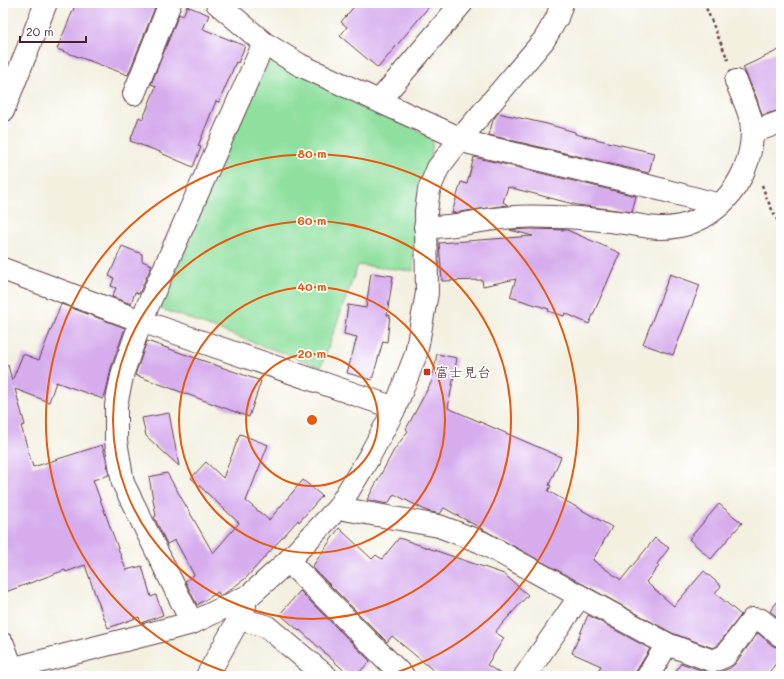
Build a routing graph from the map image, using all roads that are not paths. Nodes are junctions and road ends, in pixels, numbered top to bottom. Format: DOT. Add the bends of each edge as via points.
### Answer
graph roads {
  1 [pos="46,3"];
  2 [pos="170,3"];
  3 [pos="462,3"];
  4 [pos="562,3"];
  5 [pos="222,5"];
  6 [pos="264,43"];
  7 [pos="736,81"];
  8 [pos="134,94"];
  9 [pos="379,102"];
  10 [pos="3,111"];
  11 [pos="781,122"];
  12 [pos="752,132"];
  13 [pos="461,138"];
  14 [pos="720,205"];
  15 [pos="425,227"];
  16 [pos="3,269"];
  17 [pos="141,321"];
  18 [pos="395,408"];
  19 [pos="338,508"];
  20 [pos="288,561"];
  21 [pos="250,595"];
  22 [pos="580,596"];
  23 [pos="239,619"];
  24 [pos="192,623"];
  25 [pos="781,636"];
  26 [pos="3,644"];
  27 [pos="667,644"];
  28 [pos="7,670"];
  29 [pos="207,676"];
  30 [pos="326,676"];
  31 [pos="403,676"];
  32 [pos="525,676"];
  33 [pos="648,676"];
  1 -- 10 [label="street"];
  2 -- 8 [label="street"];
  3 -- 9 [label="street"];
  4 -- 13 [label="street" via="557,18 544,40"];
  5 -- 6 [label="street"];
  6 -- 9 [label="street" via="300,65"];
  6 -- 17 [label="street"];
  7 -- 12 [label="street"];
  9 -- 13 [label="street"];
  11 -- 12 [label="street"];
  12 -- 14 [label="street" via="748,163 743,175"];
  13 -- 14 [label="street" via="470,143 644,184"];
  13 -- 15 [label="street" via="438,168 429,190"];
  14 -- 15 [label="street" via="697,221 658,228 555,217 495,219 442,228"];
  15 -- 18 [label="street" via="426,293 416,354"];
  16 -- 17 [label="street"];
  17 -- 18 [label="street"];
  17 -- 24 [label="street" via="116,405 118,455 123,483"];
  18 -- 19 [label="street" via="369,458"];
  19 -- 20 [label="street"];
  19 -- 22 [label="street" via="439,526 481,542"];
  20 -- 21 [label="street"];
  20 -- 31 [label="street"];
  21 -- 23 [label="street"];
  21 -- 24 [label="street"];
  22 -- 27 [label="street"];
  22 -- 32 [label="street"];
  23 -- 29 [label="street"];
  23 -- 30 [label="street" via="266,626"];
  24 -- 28 [label="street"];
  25 -- 27 [label="street" via="761,620 753,619 725,656 713,661"];
  26 -- 28 [label="street"];
  27 -- 33 [label="street"];
}
